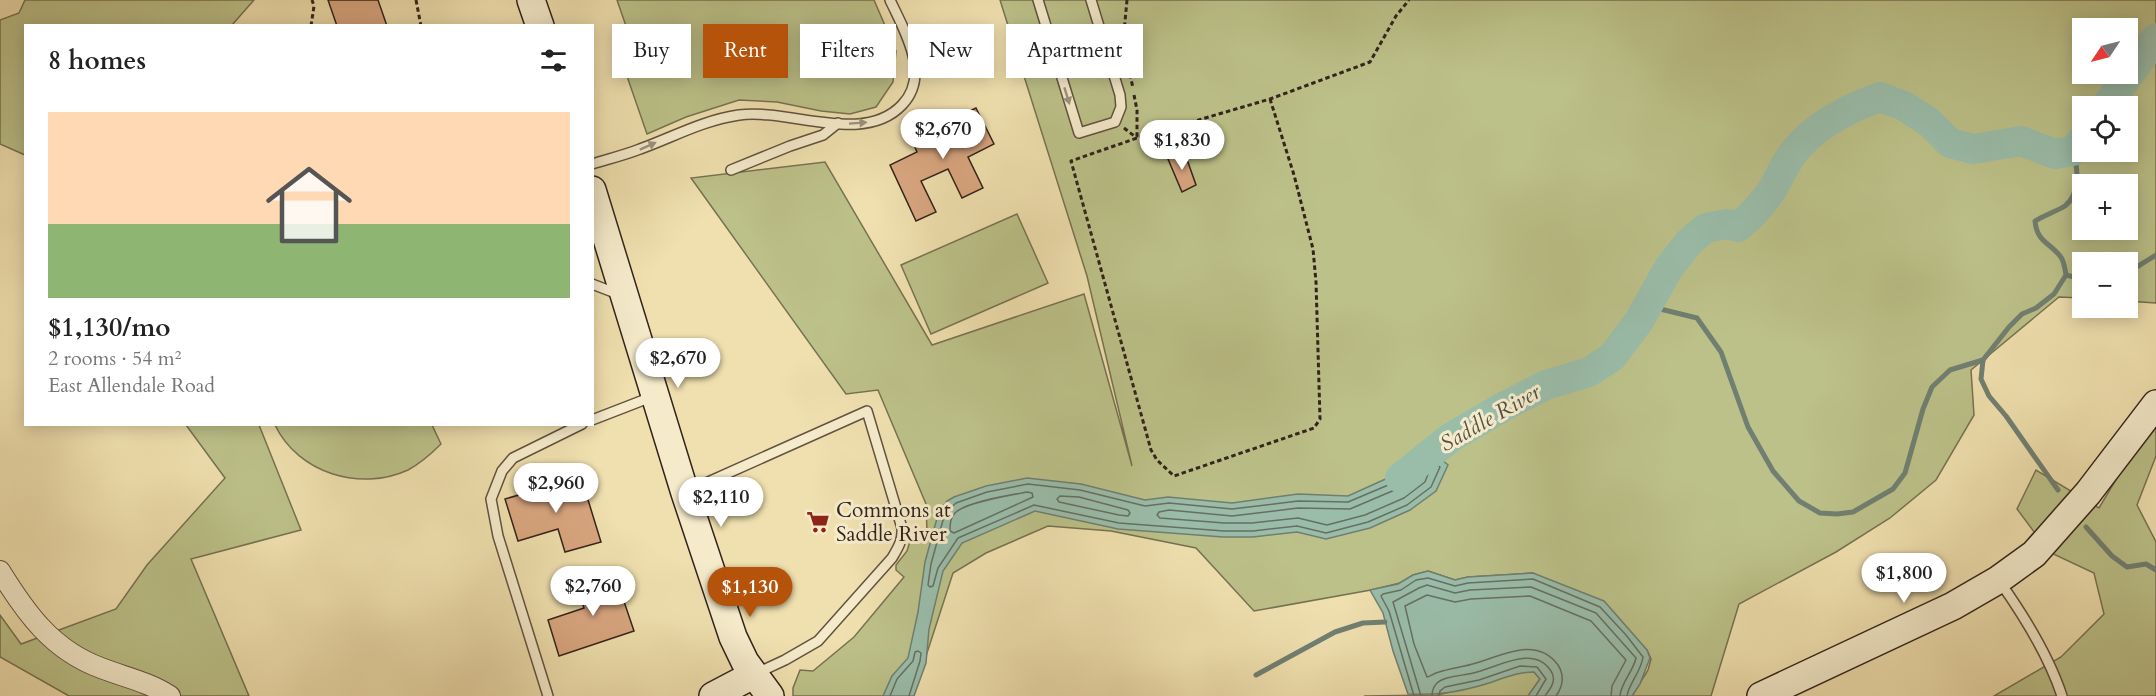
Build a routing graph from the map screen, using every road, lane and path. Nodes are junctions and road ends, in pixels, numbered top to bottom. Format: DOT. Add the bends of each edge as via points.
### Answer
graph roads {
  1 [pos="312,0"];
  2 [pos="416,0"];
  3 [pos="890,0"];
  4 [pos="1038,0"];
  5 [pos="1090,0"];
  6 [pos="1127,0"];
  7 [pos="1409,0"];
  8 [pos="311,24"];
  9 [pos="421,24"];
  10 [pos="1270,99"];
  11 [pos="838,123"];
  12 [pos="1137,138"];
  13 [pos="594,163"];
  14 [pos="730,170"];
  15 [pos="594,196"];
  16 [pos="594,285"];
  17 [pos="627,297"];
  18 [pos="656,395"];
  19 [pos="2156,404"];
  20 [pos="594,419"];
  21 [pos="578,426"];
  22 [pos="685,493"];
  23 [pos="0,571"];
  24 [pos="1998,580"];
  25 [pos="753,675"];
  26 [pos="170,696"];
  27 [pos="548,696"];
  28 [pos="712,696"];
  29 [pos="770,696"];
  30 [pos="1761,696"];
  31 [pos="2062,696"];
  1 -- 8 [label="path"];
  2 -- 9 [label="path"];
  11 -- 3 [label="lane, one-way" via="873,122 894,113 909,97 916,79 913,53"];
  4 -- 5 [label="lane, one-way" via="1079,133 1115,122 1120,107"];
  6 -- 12 [label="path" via="1123,43 1137,110"];
  7 -- 10 [label="path" via="1370,62"];
  10 -- 12 [label="path"];
  10 -- 12 [label="path" via="1313,249 1320,418 1314,428 1174,476 1151,450 1071,161"];
  13 -- 11 [label="lane, one-way" via="739,115 769,113"];
  11 -- 14 [label="lane" via="823,135"];
  15 -- 17 [label="main road"];
  16 -- 17 [label="lane"];
  17 -- 18 [label="main road"];
  18 -- 20 [label="lane"];
  18 -- 22 [label="main road"];
  19 -- 24 [label="main road" via="2060,526 2034,554"];
  21 -- 27 [label="lane" via="513,458 502,471 491,499 498,536"];
  22 -- 25 [label="main road" via="733,637"];
  22 -- 25 [label="lane" via="867,411 902,528 898,549 818,641"];
  23 -- 26 [label="street" via="22,607 51,638 99,668 146,683"];
  24 -- 30 [label="main road" via="1953,606"];
  24 -- 31 [label="lane" via="2019,609"];
  25 -- 28 [label="main road"];
  25 -- 29 [label="main road"];
}
